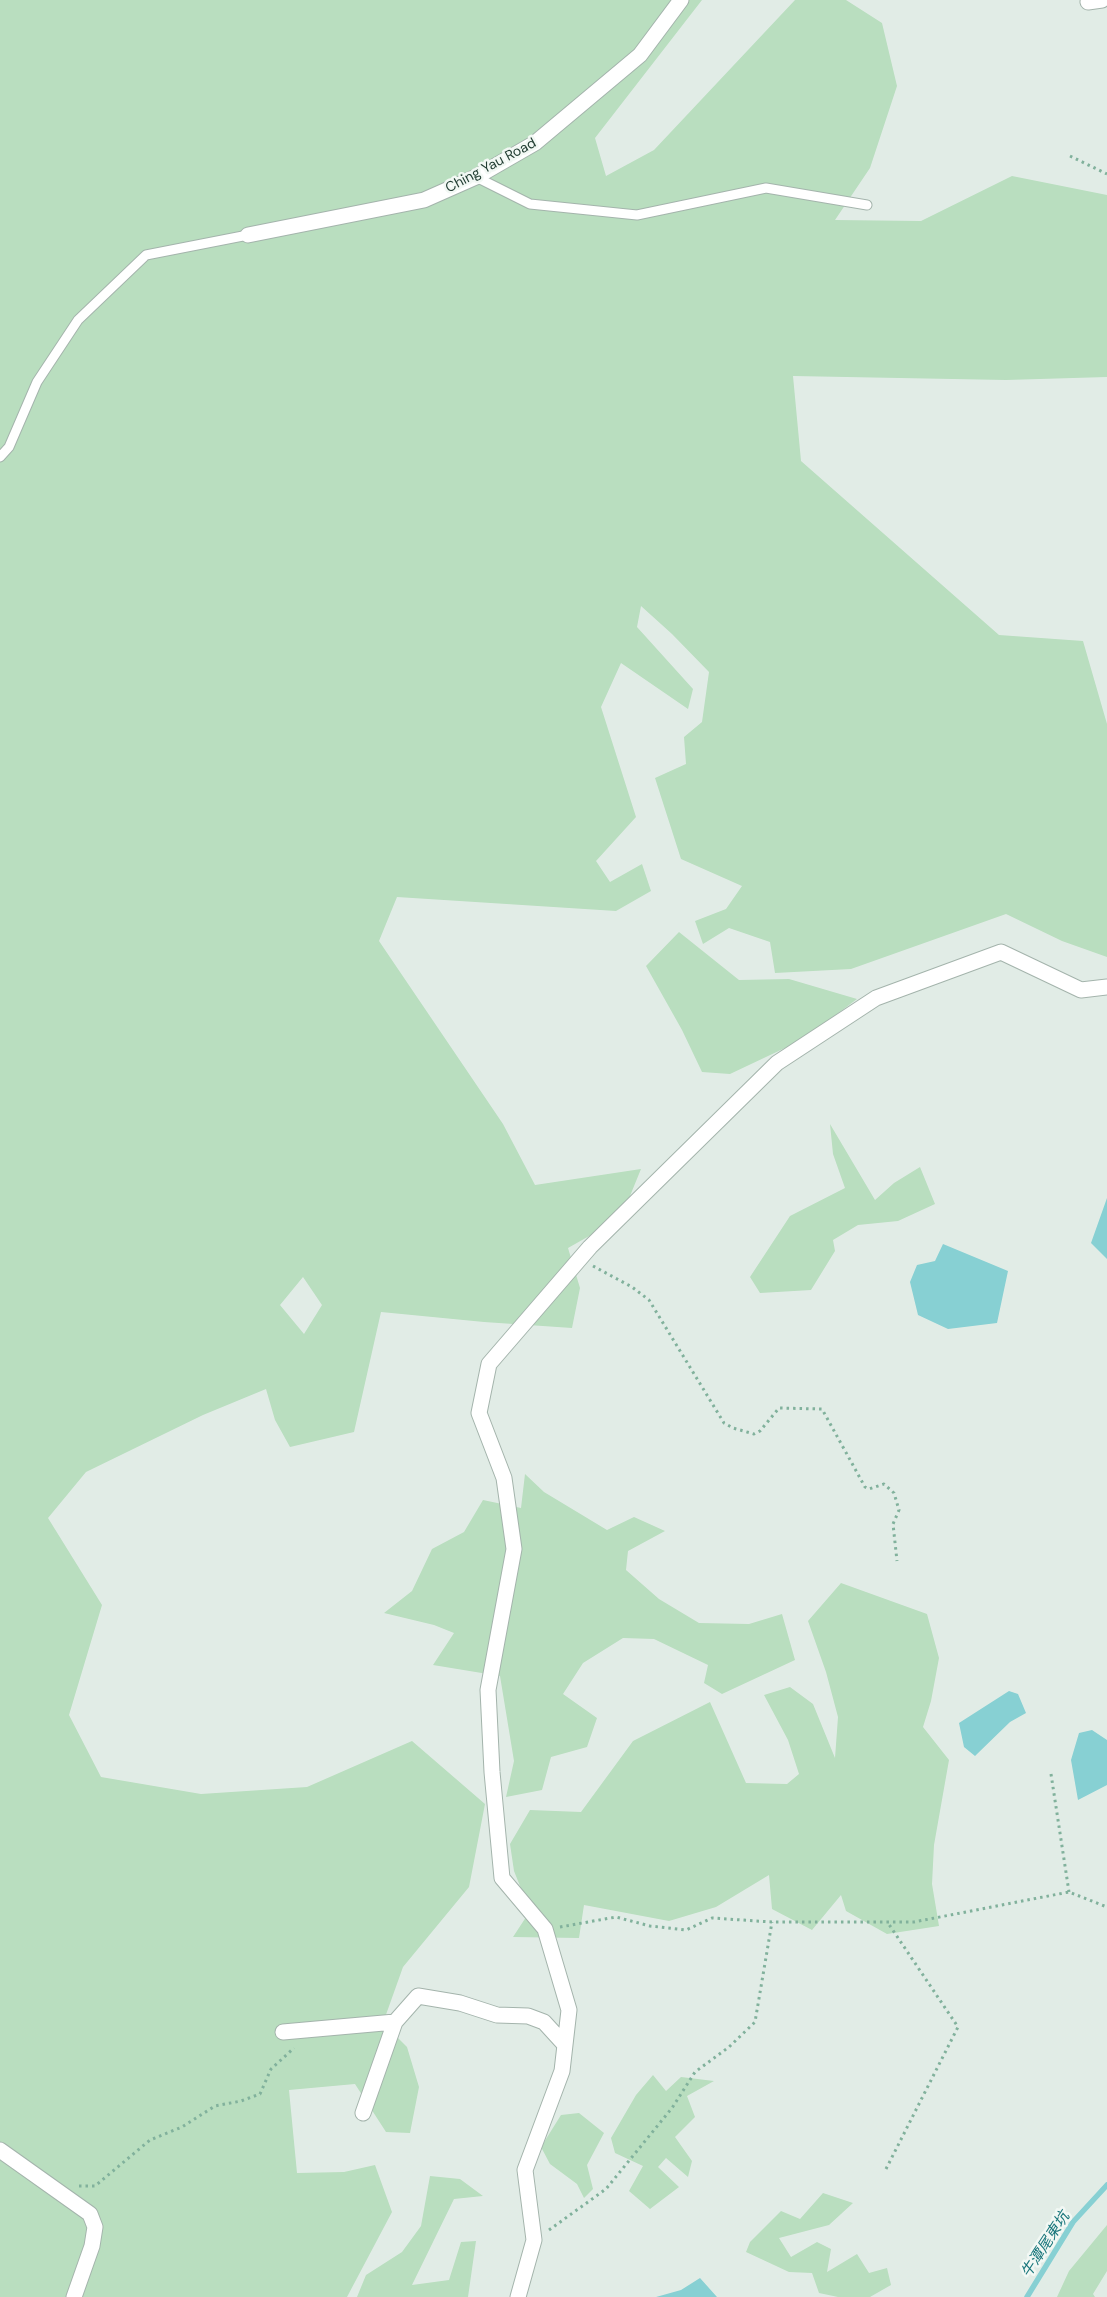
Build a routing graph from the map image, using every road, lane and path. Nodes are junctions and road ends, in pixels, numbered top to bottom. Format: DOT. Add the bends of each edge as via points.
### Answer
graph roads {
  1 [pos="681,0"];
  2 [pos="1070,156"];
  3 [pos="1107,174"];
  4 [pos="476,177"];
  5 [pos="867,205"];
  6 [pos="248,235"];
  7 [pos="0,457"];
  8 [pos="1107,987"];
  9 [pos="580,1258"];
  10 [pos="897,1562"];
  11 [pos="1051,1774"];
  12 [pos="1069,1892"];
  13 [pos="1107,1907"];
  14 [pos="772,1922"];
  15 [pos="888,1923"];
  16 [pos="545,1929"];
  17 [pos="395,2022"];
  18 [pos="309,2030"];
  19 [pos="283,2032"];
  20 [pos="565,2045"];
  21 [pos="364,2113"];
  22 [pos="0,2150"];
  23 [pos="886,2169"];
  24 [pos="56,2190"];
  25 [pos="534,2240"];
  26 [pos="74,2297"];
  27 [pos="518,2297"];
  1 -- 4 [label="street, Ching Yau Road" via="640,55 535,143"];
  2 -- 3 [label="path"];
  4 -- 5 [label="lane" via="530,204 636,215 766,188"];
  4 -- 6 [label="street, Ching Yau Road" via="424,200"];
  6 -- 7 [label="lane" via="146,255 78,320 37,382 9,447"];
  8 -- 9 [label="street" via="1081,990 1001,952 876,998 776,1063"];
  9 -- 10 [label="path" via="649,1300 724,1423 754,1434 779,1408 822,1409 865,1487 869,1489 884,1484 894,1494 899,1510 893,1524"];
  9 -- 16 [label="street" via="489,1364 479,1413 504,1478 514,1549 488,1690 502,1878"];
  11 -- 12 [label="path"];
  12 -- 13 [label="path"];
  12 -- 15 [label="path" via="914,1922"];
  14 -- 15 [label="path"];
  14 -- 16 [label="path" via="712,1918 686,1930 616,1918"];
  14 -- 25 [label="path" via="755,2022 729,2047 695,2072 672,2108 606,2189"];
  15 -- 23 [label="path" via="958,2027"];
  16 -- 20 [label="street" via="569,2010"];
  17 -- 18 [label="street"];
  17 -- 20 [label="street" via="418,1996 460,2003 497,2015 528,2016 544,2022"];
  17 -- 21 [label="street"];
  18 -- 19 [label="street"];
  18 -- 24 [label="path" via="272,2069 260,2094 215,2106 182,2127 150,2140 96,2186"];
  20 -- 25 [label="street" via="562,2071 525,2170"];
  22 -- 24 [label="street"];
  24 -- 26 [label="street" via="90,2214 95,2228"];
  25 -- 27 [label="street"];
}
